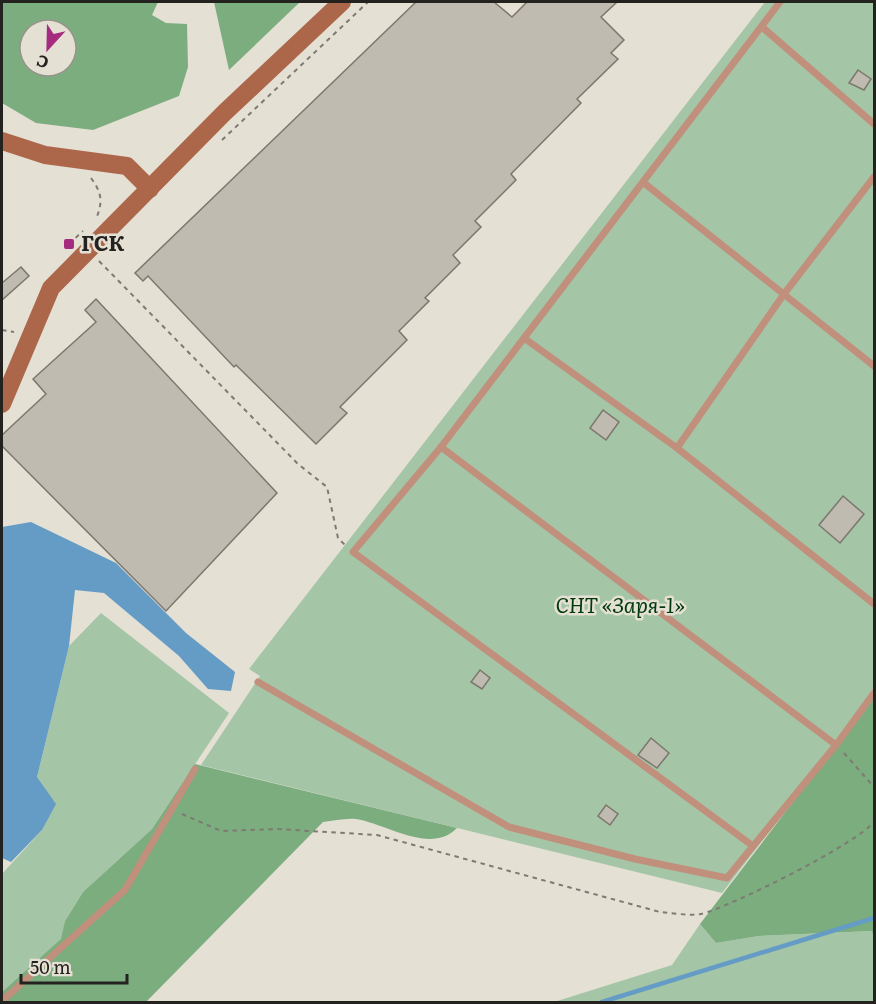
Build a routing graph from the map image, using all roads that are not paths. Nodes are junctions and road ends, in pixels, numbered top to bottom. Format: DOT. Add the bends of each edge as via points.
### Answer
graph roads {
  1 [pos="342,2"];
  2 [pos="780,2"];
  3 [pos="762,27"];
  4 [pos="874,124"];
  5 [pos="2,141"];
  6 [pos="874,177"];
  7 [pos="644,183"];
  8 [pos="150,189"];
  9 [pos="784,294"];
  10 [pos="524,338"];
  11 [pos="874,366"];
  12 [pos="2,404"];
  13 [pos="441,447"];
  14 [pos="677,448"];
  15 [pos="874,604"];
  16 [pos="258,682"];
  17 [pos="874,693"];
  18 [pos="836,745"];
  19 [pos="195,769"];
  20 [pos="753,846"];
  21 [pos="2,1001"];
  1 -- 8 [label="street" via="224,112"];
  2 -- 3 [label="lane"];
  3 -- 4 [label="lane"];
  3 -- 7 [label="lane"];
  5 -- 8 [label="street" via="45,155 127,166"];
  6 -- 9 [label="lane"];
  7 -- 9 [label="lane"];
  7 -- 10 [label="lane"];
  8 -- 12 [label="street" via="51,288"];
  9 -- 11 [label="lane"];
  9 -- 14 [label="lane"];
  10 -- 13 [label="lane"];
  10 -- 14 [label="lane"];
  13 -- 18 [label="lane"];
  13 -- 20 [label="lane" via="353,552"];
  14 -- 15 [label="lane"];
  16 -- 20 [label="lane" via="508,827 727,878"];
  17 -- 18 [label="lane"];
  18 -- 20 [label="lane"];
  19 -- 21 [label="lane" via="125,890"];
}
